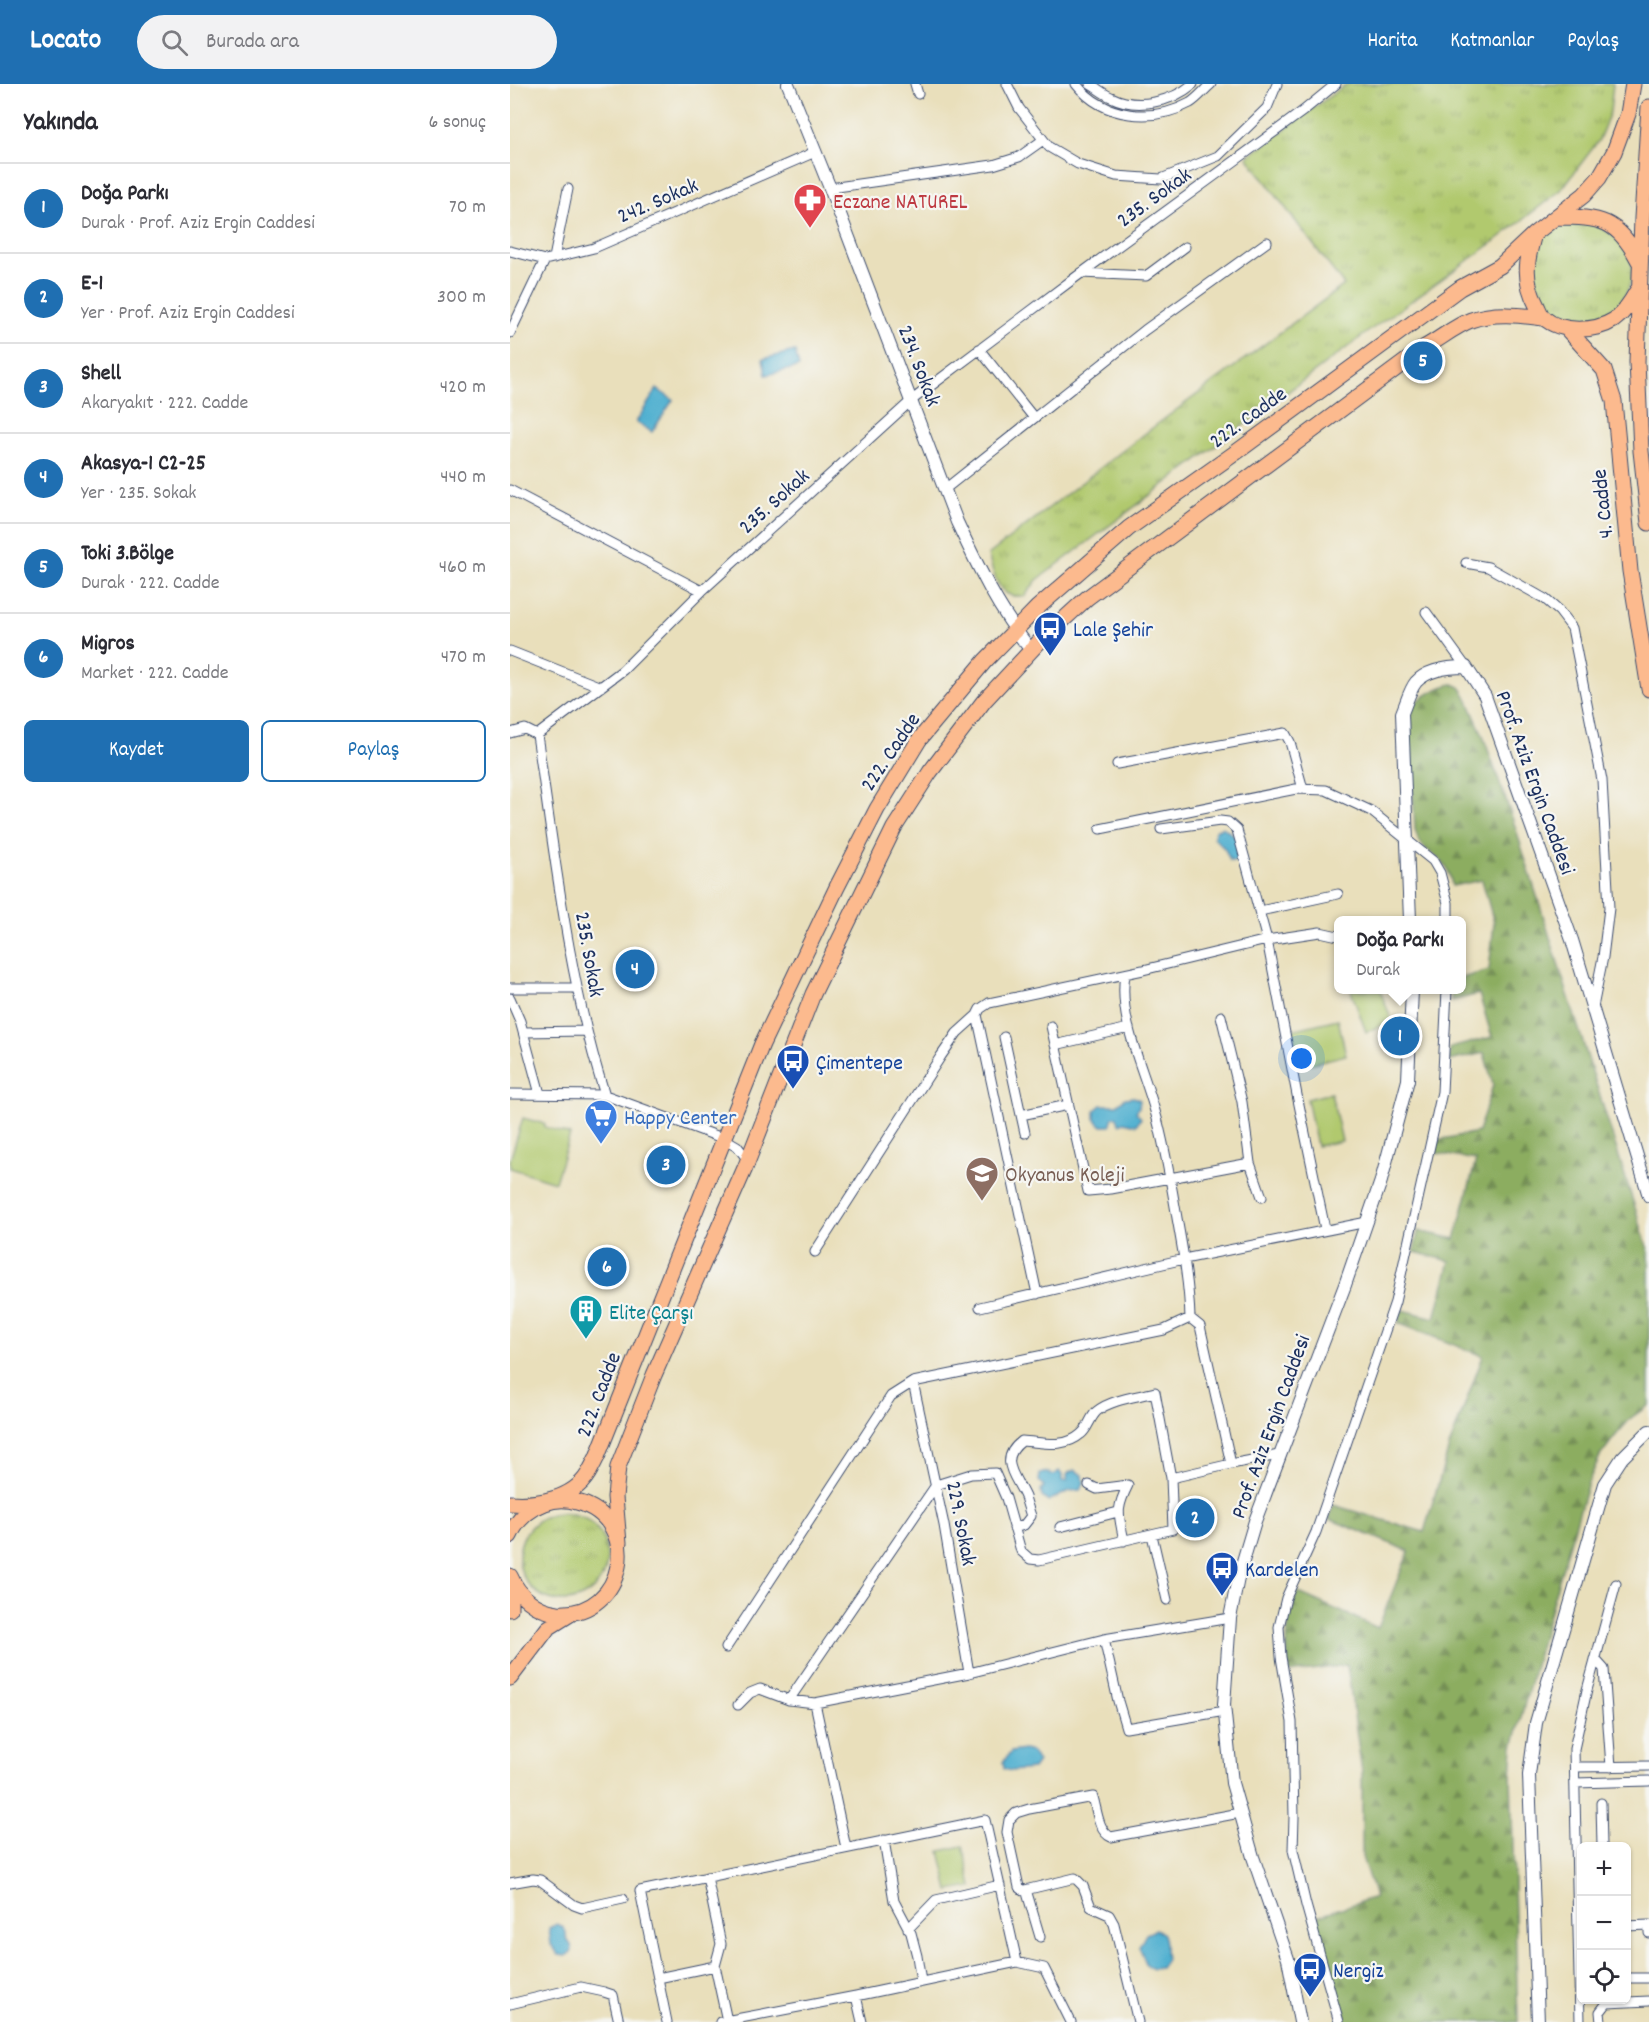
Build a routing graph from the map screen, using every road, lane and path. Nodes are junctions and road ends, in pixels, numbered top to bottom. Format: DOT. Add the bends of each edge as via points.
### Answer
graph roads {
  1 [pos="915,84"];
  2 [pos="1007,84"];
  3 [pos="1076,84"];
  4 [pos="1090,84"];
  5 [pos="1193,84"];
  6 [pos="1211,84"];
  7 [pos="1277,84"];
  8 [pos="1336,84"];
  9 [pos="1633,84"];
  10 [pos="788,85"];
  11 [pos="918,94"];
  12 [pos="1649,107"];
  13 [pos="1043,140"];
  14 [pos="815,152"];
  15 [pos="830,188"];
  16 [pos="568,189"];
  17 [pos="1556,217"];
  18 [pos="1534,234"];
  19 [pos="1267,242"];
  20 [pos="1185,247"];
  21 [pos="510,251"];
  22 [pos="550,259"];
  23 [pos="1640,261"];
  24 [pos="1082,273"];
  25 [pos="1638,290"];
  26 [pos="1543,318"];
  27 [pos="1568,330"];
  28 [pos="510,333"];
  29 [pos="979,349"];
  30 [pos="912,400"];
  31 [pos="1034,418"];
  32 [pos="945,489"];
  33 [pos="510,490"];
  34 [pos="1649,523"];
  35 [pos="1466,563"];
  36 [pos="702,591"];
  37 [pos="1426,612"];
  38 [pos="1015,630"];
  39 [pos="1031,650"];
  40 [pos="510,651"];
  41 [pos="1466,667"];
  42 [pos="602,687"];
  43 [pos="1649,688"];
  44 [pos="510,733"];
  45 [pos="537,735"];
  46 [pos="1117,764"];
  47 [pos="1303,789"];
  48 [pos="1100,829"];
  49 [pos="1161,829"];
  50 [pos="1406,841"];
  51 [pos="1338,894"];
  52 [pos="1260,911"];
  53 [pos="1410,916"];
  54 [pos="1448,916"];
  55 [pos="1334,935"];
  56 [pos="1267,940"];
  57 [pos="1125,974"];
  58 [pos="510,987"];
  59 [pos="576,988"];
  60 [pos="1412,994"];
  61 [pos="1447,994"];
  62 [pos="510,998"];
  63 [pos="1593,1007"];
  64 [pos="977,1015"];
  65 [pos="1221,1016"];
  66 [pos="1051,1026"];
  67 [pos="1129,1028"];
  68 [pos="586,1031"];
  69 [pos="523,1032"];
  70 [pos="1004,1037"];
  71 [pos="1055,1045"];
  72 [pos="510,1094"];
  73 [pos="540,1094"];
  74 [pos="605,1095"];
  75 [pos="1068,1105"];
  76 [pos="1021,1115"];
  77 [pos="1025,1133"];
  78 [pos="725,1138"];
  79 [pos="748,1160"];
  80 [pos="1250,1163"];
  81 [pos="1170,1178"];
  82 [pos="1649,1196"];
  83 [pos="1262,1197"];
  84 [pos="1367,1221"];
  85 [pos="1325,1229"];
  86 [pos="815,1252"];
  87 [pos="1184,1259"];
  88 [pos="1037,1294"];
  89 [pos="980,1307"];
  90 [pos="1190,1318"];
  91 [pos="913,1382"];
  92 [pos="1649,1431"];
  93 [pos="1279,1455"];
  94 [pos="1231,1464"];
  95 [pos="1171,1478"];
  96 [pos="936,1485"];
  97 [pos="1089,1485"];
  98 [pos="552,1500"];
  99 [pos="510,1503"];
  100 [pos="1118,1512"];
  101 [pos="1060,1527"];
  102 [pos="1014,1528"];
  103 [pos="1152,1535"];
  104 [pos="510,1536"];
  105 [pos="1124,1541"];
  106 [pos="619,1543"];
  107 [pos="510,1576"];
  108 [pos="1616,1584"];
  109 [pos="510,1592"];
  110 [pos="1167,1600"];
  111 [pos="510,1610"];
  112 [pos="574,1612"];
  113 [pos="1230,1618"];
  114 [pos="1104,1639"];
  115 [pos="726,1648"];
  116 [pos="1595,1659"];
  117 [pos="969,1673"];
  118 [pos="510,1678"];
  119 [pos="789,1700"];
  120 [pos="815,1703"];
  121 [pos="738,1705"];
  122 [pos="1225,1711"];
  123 [pos="1649,1766"];
  124 [pos="1575,1767"];
  125 [pos="1611,1767"];
  126 [pos="1649,1781"];
  127 [pos="1575,1783"];
  128 [pos="1600,1803"];
  129 [pos="1240,1813"];
  130 [pos="884,1840"];
  131 [pos="1578,1842"];
  132 [pos="1602,1842"];
  133 [pos="846,1848"];
  134 [pos="707,1877"];
  135 [pos="510,1883"];
  136 [pos="1000,1885"];
  137 [pos="1025,1890"];
  138 [pos="1579,1896"];
  139 [pos="623,1899"];
  140 [pos="1631,1926"];
  141 [pos="908,1929"];
  142 [pos="1649,1933"];
  143 [pos="1040,1937"];
  144 [pos="1580,1950"];
  145 [pos="1017,1962"];
  146 [pos="715,1966"];
  147 [pos="658,1978"];
  148 [pos="1631,1978"];
  149 [pos="1649,1978"];
  150 [pos="921,1982"];
  151 [pos="856,1996"];
  152 [pos="1649,2001"];
  153 [pos="510,2004"];
  154 [pos="1580,2004"];
  155 [pos="723,2021"];
  156 [pos="620,2022"];
  157 [pos="667,2022"];
  158 [pos="862,2022"];
  159 [pos="1071,2022"];
  160 [pos="1138,2022"];
  161 [pos="1299,2022"];
  162 [pos="1339,2022"];
  163 [pos="1538,2022"];
  164 [pos="1580,2022"];
  165 [pos="1600,2022"];
  1 -- 11 [label="street"];
  2 -- 13 [label="street"];
  3 -- 6 [label="street" via="1108,109 1137,116 1166,113 1192,102"];
  4 -- 5 [label="street" via="1112,98 1137,104 1161,101"];
  7 -- 13 [label="street" via="1267,108 1218,156 1161,179 1116,176 1077,164"];
  8 -- 24 [label="street, 235. Sokak"];
  9 -- 17 [label="main road" via="1628,114 1599,178"];
  10 -- 14 [label="street, 234. Sokak"];
  12 -- 23 [label="main road"];
  13 -- 15 [label="street" via="1019,157 993,165"];
  14 -- 15 [label="street, 234. Sokak"];
  14 -- 22 [label="street, 242. Sokak" via="594,248"];
  15 -- 30 [label="street, 234. Sokak"];
  16 -- 22 [label="street"];
  17 -- 18 [label="main road"];
  17 -- 23 [label="main road" via="1598,219 1615,227 1629,240"];
  18 -- 26 [label="main road" via="1526,278"];
  18 -- 38 [label="main road, 222. Cadde" via="1500,266 1460,288 1129,528"];
  19 -- 31 [label="street" via="1145,330"];
  20 -- 24 [label="street" via="1146,276"];
  21 -- 22 [label="street, 242. Sokak"];
  22 -- 28 [label="street"];
  23 -- 25 [label="main road"];
  24 -- 29 [label="street, 235. Sokak"];
  25 -- 27 [label="main road" via="1614,320 1596,328"];
  25 -- 34 [label="main road, 4. Cadde" via="1637,373"];
  26 -- 27 [label="main road"];
  26 -- 39 [label="main road, 222. Cadde" via="1489,315 1469,321 1425,347 1087,598"];
  27 -- 43 [label="main road, 4. Cadde" via="1604,370 1614,401 1630,571"];
  29 -- 30 [label="street, 235. Sokak"];
  29 -- 31 [label="street"];
  30 -- 32 [label="street, 234. Sokak"];
  30 -- 36 [label="street, 235. Sokak"];
  31 -- 32 [label="street"];
  32 -- 38 [label="street, 234. Sokak" via="981,575"];
  33 -- 36 [label="street"];
  35 -- 63 [label="street" via="1488,567 1545,599 1572,628 1602,780 1609,908"];
  36 -- 42 [label="street, 235. Sokak"];
  37 -- 41 [label="street"];
  38 -- 39 [label="street, 234. Sokak"];
  38 -- 78 [label="main road, 222. Cadde" via="919,740 878,809 762,1044"];
  39 -- 79 [label="main road, 222. Cadde" via="984,701 930,772 894,828 813,993"];
  40 -- 42 [label="street"];
  41 -- 50 [label="street" via="1434,671 1416,682 1402,713"];
  41 -- 63 [label="street, Prof. Aziz Ergin Caddesi" via="1485,696"];
  42 -- 45 [label="street, 235. Sokak"];
  44 -- 45 [label="street" via="525,729"];
  45 -- 59 [label="street, 235. Sokak"];
  46 -- 47 [label="street" via="1285,733"];
  47 -- 48 [label="street"];
  47 -- 50 [label="street" via="1326,790 1371,812"];
  49 -- 52 [label="street" via="1220,821 1234,825"];
  50 -- 53 [label="street"];
  50 -- 54 [label="street" via="1433,861 1440,873"];
  51 -- 52 [label="street"];
  52 -- 56 [label="street"];
  55 -- 56 [label="street" via="1320,932"];
  56 -- 57 [label="street"];
  56 -- 85 [label="street"];
  57 -- 64 [label="street" via="989,1003"];
  57 -- 67 [label="street" via="1123,988"];
  58 -- 59 [label="street"];
  59 -- 68 [label="street, 235. Sokak"];
  60 -- 84 [label="street, Prof. Aziz Ergin Caddesi" via="1408,1080"];
  61 -- 162 [label="street" via="1442,1092 1395,1302 1316,1532 1286,1598 1279,1627 1292,1722 1293,1850"];
  62 -- 69 [label="street"];
  63 -- 82 [label="street, Prof. Aziz Ergin Caddesi"];
  64 -- 86 [label="street" via="957,1033 941,1056"];
  64 -- 88 [label="street"];
  65 -- 80 [label="street" via="1242,1102"];
  66 -- 71 [label="street"];
  67 -- 71 [label="street"];
  67 -- 81 [label="street" via="1156,1112"];
  68 -- 69 [label="street"];
  68 -- 74 [label="street, 235. Sokak"];
  69 -- 73 [label="street"];
  70 -- 76 [label="street"];
  71 -- 75 [label="street"];
  72 -- 73 [label="street"];
  73 -- 74 [label="street"];
  74 -- 78 [label="street"];
  75 -- 76 [label="street"];
  75 -- 81 [label="street" via="1088,1191"];
  76 -- 77 [label="street"];
  78 -- 79 [label="street"];
  78 -- 98 [label="main road, 222. Cadde" via="597,1457 574,1489"];
  79 -- 106 [label="main road, 222. Cadde" via="618,1467 615,1497"];
  80 -- 81 [label="street"];
  80 -- 83 [label="street"];
  81 -- 87 [label="street"];
  84 -- 85 [label="street"];
  84 -- 93 [label="street, Prof. Aziz Ergin Caddesi"];
  85 -- 87 [label="street"];
  87 -- 88 [label="street"];
  87 -- 90 [label="street"];
  88 -- 89 [label="street"];
  90 -- 91 [label="street" via="1164,1330"];
  90 -- 94 [label="street" via="1200,1326"];
  91 -- 96 [label="street, 229. Sokak"];
  91 -- 115 [label="street" via="891,1396"];
  92 -- 163 [label="street" via="1622,1458 1605,1484 1536,1723 1529,1775"];
  93 -- 94 [label="street"];
  93 -- 113 [label="street, Prof. Aziz Ergin Caddesi" via="1255,1521"];
  94 -- 95 [label="street"];
  95 -- 102 [label="street" via="1155,1392 1108,1405 1096,1412 1082,1434 1071,1441 1022,1442 1012,1449 1011,1469 1031,1516 1024,1526"];
  95 -- 103 [label="street" via="1173,1529"];
  96 -- 102 [label="street" via="971,1474 995,1473"];
  96 -- 117 [label="street, 229. Sokak"];
  96 -- 119 [label="street"];
  97 -- 100 [label="street" via="1097,1489 1128,1485"];
  98 -- 99 [label="main road"];
  98 -- 104 [label="main road, 222. Cadde" via="520,1518"];
  98 -- 106 [label="main road" via="586,1504 612,1527"];
  100 -- 101 [label="street"];
  100 -- 105 [label="street"];
  102 -- 105 [label="street" via="1021,1551 1030,1559"];
  103 -- 105 [label="street"];
  103 -- 110 [label="street"];
  106 -- 112 [label="main road, 222. Cadde" via="615,1579 591,1606"];
  107 -- 112 [label="main road" via="525,1599 540,1608"];
  108 -- 116 [label="street"];
  109 -- 111 [label="main road"];
  112 -- 118 [label="main road" via="548,1628"];
  113 -- 114 [label="street"];
  113 -- 122 [label="street, Prof. Aziz Ergin Caddesi"];
  114 -- 117 [label="street"];
  114 -- 122 [label="street" via="1126,1728"];
  116 -- 124 [label="street" via="1574,1749"];
  116 -- 125 [label="street" via="1604,1669"];
  117 -- 120 [label="street"];
  119 -- 120 [label="street"];
  119 -- 121 [label="street" via="760,1689"];
  120 -- 133 [label="street"];
  122 -- 129 [label="street, Prof. Aziz Ergin Caddesi" via="1232,1783"];
  123 -- 125 [label="street"];
  124 -- 125 [label="street"];
  124 -- 127 [label="street"];
  126 -- 127 [label="street"];
  127 -- 131 [label="street"];
  128 -- 132 [label="street"];
  129 -- 137 [label="street" via="1111,1837 1101,1829 1093,1797 1016,1813 1009,1820 1007,1832 1020,1887"];
  129 -- 161 [label="street, Prof. Aziz Ergin Caddesi" via="1288,1959"];
  130 -- 133 [label="street"];
  130 -- 136 [label="street" via="985,1820"];
  130 -- 141 [label="street" via="894,1901"];
  133 -- 134 [label="street"];
  134 -- 146 [label="street" via="721,1944"];
  134 -- 147 [label="street" via="640,1891"];
  135 -- 139 [label="street" via="540,1880 582,1908"];
  136 -- 141 [label="street" via="936,1899"];
  136 -- 145 [label="street"];
  137 -- 143 [label="street"];
  137 -- 160 [label="street" via="1075,1878 1083,1886 1091,1907 1109,1915"];
  138 -- 144 [label="street"];
  140 -- 142 [label="street" via="1649,1925"];
  141 -- 150 [label="street"];
  145 -- 150 [label="street"];
  145 -- 159 [label="street" via="1044,1968"];
  146 -- 147 [label="street"];
  146 -- 155 [label="street"];
  147 -- 157 [label="street"];
  148 -- 149 [label="street"];
  150 -- 151 [label="street"];
  151 -- 155 [label="street"];
  151 -- 158 [label="street"];
  152 -- 165 [label="street" via="1606,2003 1600,2012"];
  153 -- 156 [label="street" via="581,1987 613,1995"];
  154 -- 164 [label="street"];
}
